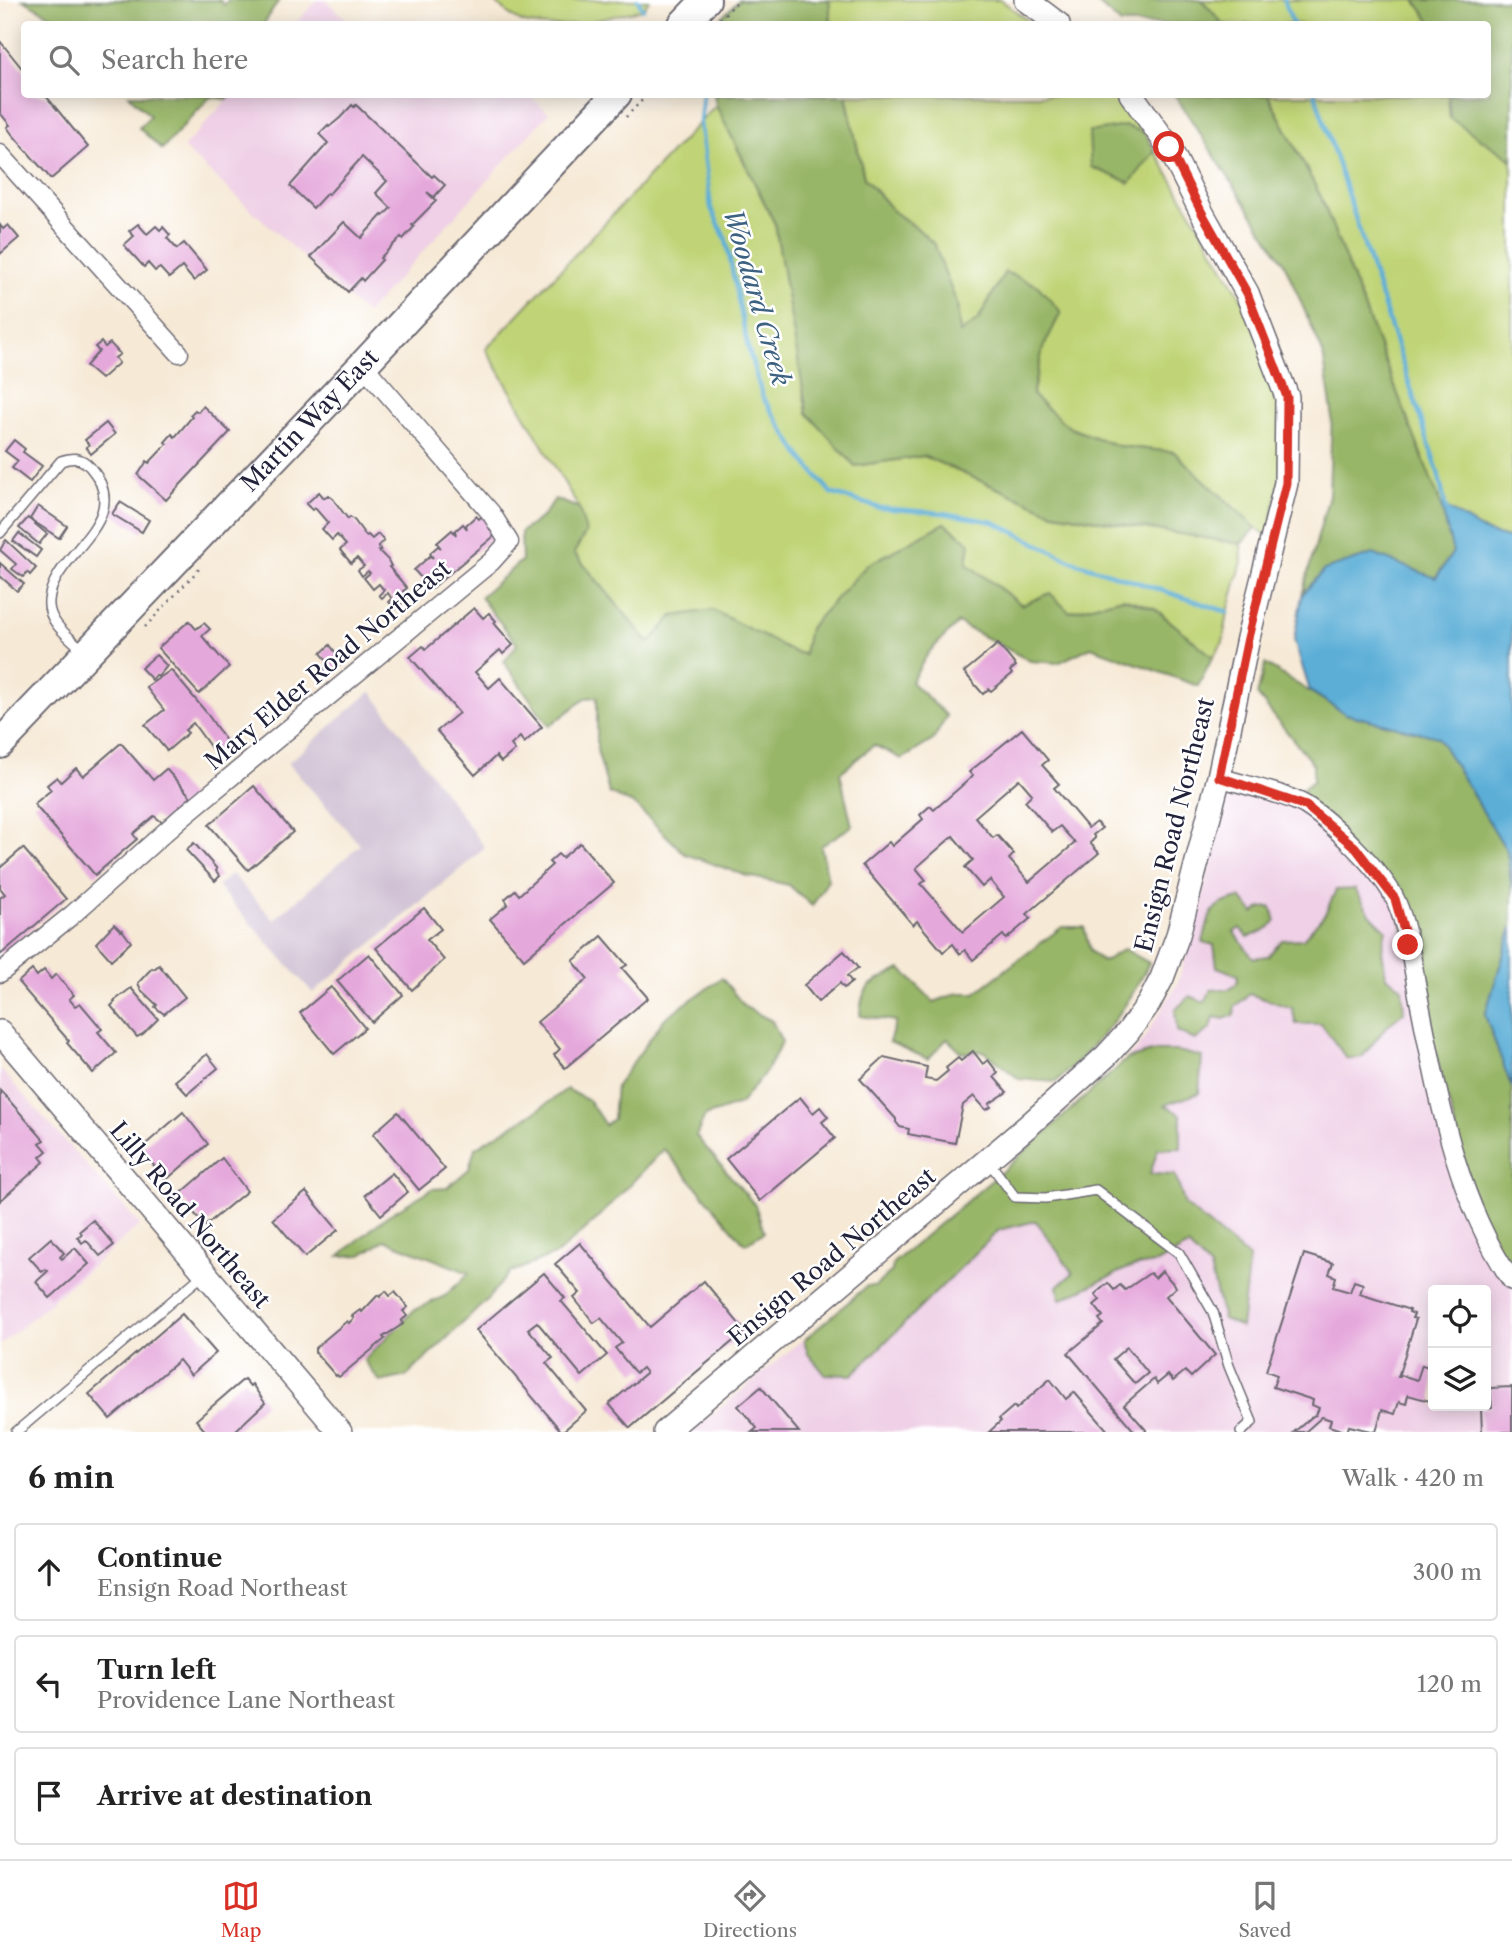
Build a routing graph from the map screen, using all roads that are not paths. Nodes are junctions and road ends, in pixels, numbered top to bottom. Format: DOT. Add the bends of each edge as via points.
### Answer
graph roads {
  1 [pos="706,0"];
  2 [pos="1026,0"];
  3 [pos="685,21"];
  4 [pos="1054,21"];
  5 [pos="613,98"];
  6 [pos="1134,98"];
  7 [pos="1,157"];
  8 [pos="179,353"];
  9 [pos="363,365"];
  10 [pos="0,533"];
  11 [pos="87,653"];
  12 [pos="0,744"];
  13 [pos="1219,777"];
  14 [pos="0,974"];
  15 [pos="0,1032"];
  16 [pos="988,1160"];
  17 [pos="205,1273"];
  18 [pos="1512,1281"];
  19 [pos="16,1432"];
  20 [pos="340,1432"];
  21 [pos="665,1432"];
  22 [pos="1241,1432"];
  1 -- 3 [label="main road"];
  2 -- 4 [label="street"];
  5 -- 9 [label="main road, Martin Way East"];
  6 -- 13 [label="street, Ensign Road Northeast" via="1169,147 1247,293 1287,397 1286,483"];
  7 -- 8 [label="street"];
  9 -- 11 [label="main road, Martin Way East"];
  9 -- 14 [label="street, Mary Elder Road Northeast" via="491,513 509,542 491,562"];
  10 -- 11 [label="lane" via="61,461 84,460 93,471 103,495 102,512 49,598 49,614"];
  11 -- 12 [label="main road, Martin Way East"];
  13 -- 16 [label="street, Ensign Road Northeast" via="1178,935 1149,1003 1106,1056"];
  13 -- 18 [label="street" via="1306,806 1355,847 1395,899 1451,1148 1482,1229"];
  15 -- 17 [label="street, Lilly Road Northeast"];
  16 -- 21 [label="street, Ensign Road Northeast"];
  16 -- 22 [label="lane" via="1015,1197 1046,1198 1097,1190 1179,1253 1213,1312 1252,1422"];
  17 -- 19 [label="lane"];
  17 -- 20 [label="street, Lilly Road Northeast"];
}
